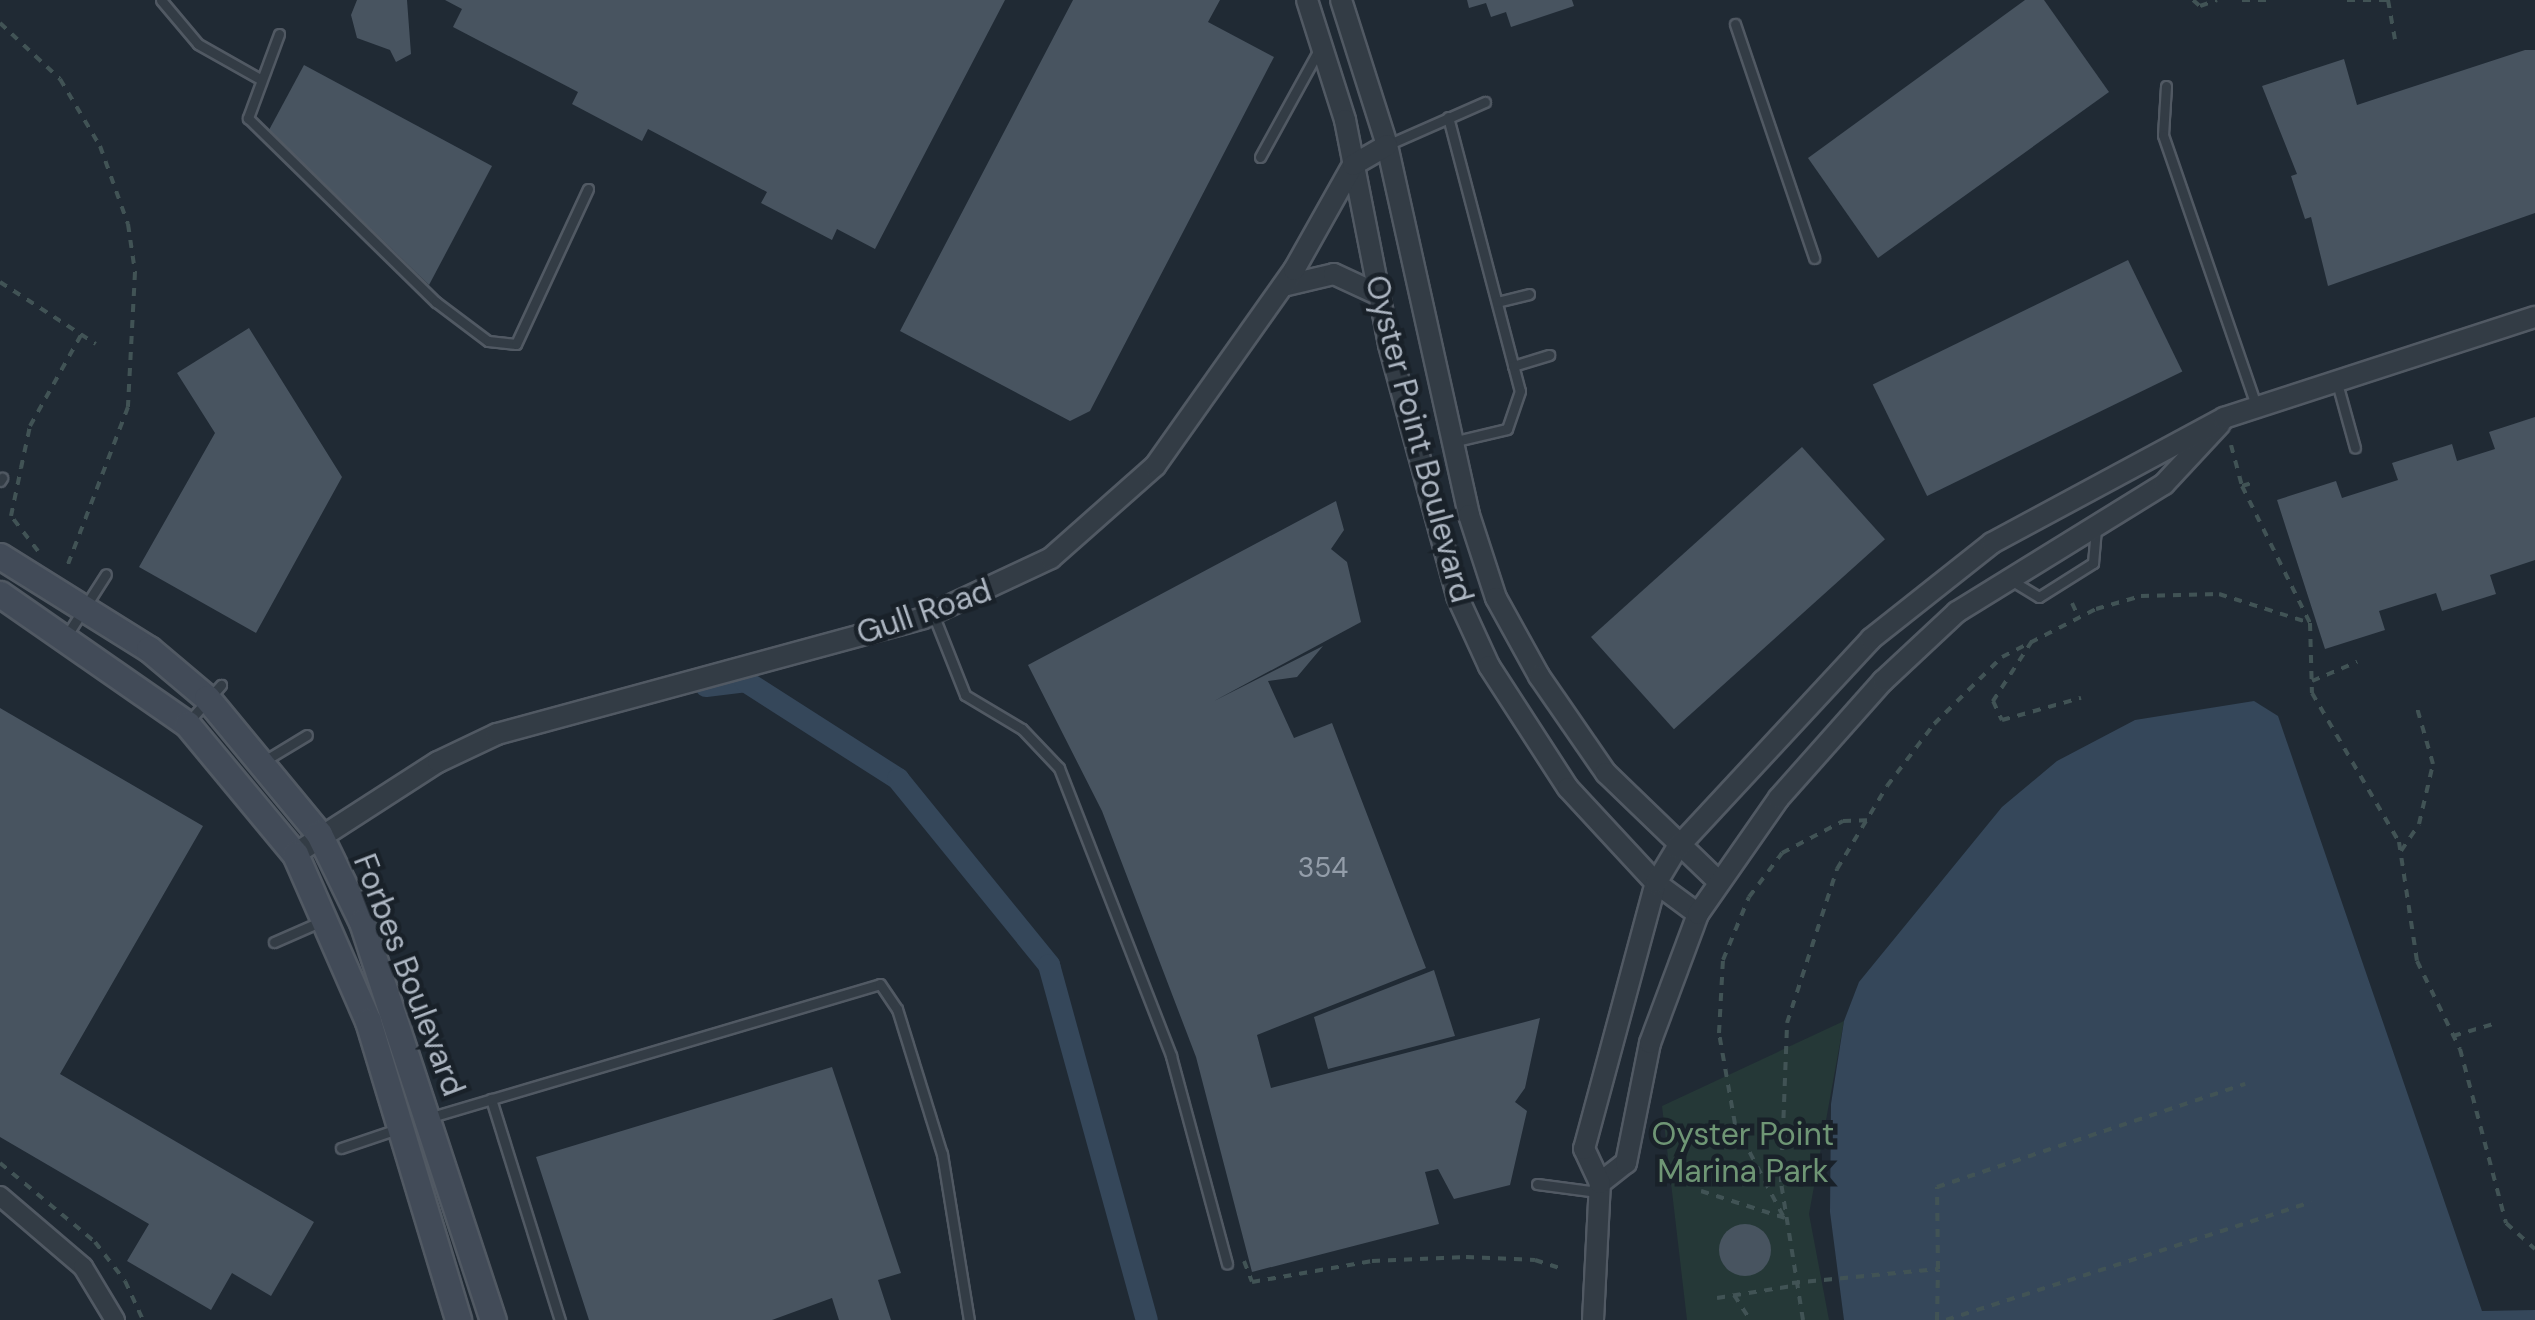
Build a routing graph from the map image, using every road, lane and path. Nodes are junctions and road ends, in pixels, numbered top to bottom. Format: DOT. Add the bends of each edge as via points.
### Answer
graph roads {
  1 [pos="161,0"];
  2 [pos="1307,0"];
  3 [pos="1341,0"];
  4 [pos="2192,0"];
  5 [pos="2217,0"];
  6 [pos="2242,0"];
  7 [pos="2274,0"];
  8 [pos="2346,0"];
  9 [pos="2388,0"];
  10 [pos="0,23"];
  11 [pos="1734,24"];
  12 [pos="279,34"];
  13 [pos="2395,39"];
  14 [pos="1321,46"];
  15 [pos="260,79"];
  16 [pos="2166,86"];
  17 [pos="1485,102"];
  18 [pos="1448,117"];
  19 [pos="1387,145"];
  20 [pos="1260,156"];
  21 [pos="1353,165"];
  22 [pos="588,188"];
  23 [pos="1814,258"];
  24 [pos="0,282"];
  25 [pos="1283,286"];
  26 [pos="1377,294"];
  27 [pos="1528,294"];
  28 [pos="1497,302"];
  29 [pos="2535,317"];
  30 [pos="81,334"];
  31 [pos="96,344"];
  32 [pos="1549,355"];
  33 [pos="1514,366"];
  34 [pos="2336,380"];
  35 [pos="2257,408"];
  36 [pos="2224,418"];
  37 [pos="1451,442"];
  38 [pos="2355,448"];
  39 [pos="2255,482"];
  40 [pos="2242,486"];
  41 [pos="2096,526"];
  42 [pos="0,556"];
  43 [pos="44,556"];
  44 [pos="53,564"];
  45 [pos="65,572"];
  46 [pos="106,574"];
  47 [pos="1948,578"];
  48 [pos="2007,578"];
  49 [pos="0,594"];
  50 [pos="90,599"];
  51 [pos="2072,602"];
  52 [pos="1968,604"];
  53 [pos="934,614"];
  54 [pos="2078,616"];
  55 [pos="2310,623"];
  56 [pos="66,635"];
  57 [pos="2035,637"];
  58 [pos="2357,662"];
  59 [pos="2312,681"];
  60 [pos="214,691"];
  61 [pos="2081,698"];
  62 [pos="2417,708"];
  63 [pos="187,724"];
  64 [pos="306,735"];
  65 [pos="264,761"];
  66 [pos="1867,820"];
  67 [pos="319,834"];
  68 [pos="1678,848"];
  69 [pos="2400,851"];
  70 [pos="295,854"];
  71 [pos="1718,882"];
  72 [pos="1656,883"];
  73 [pos="1698,914"];
  74 [pos="328,918"];
  75 [pos="274,942"];
  76 [pos="394,1016"];
  77 [pos="368,1021"];
  78 [pos="2496,1023"];
  79 [pos="2454,1036"];
  80 [pos="2246,1084"];
  81 [pos="491,1099"];
  82 [pos="429,1118"];
  83 [pos="402,1127"];
  84 [pos="340,1148"];
  85 [pos="1536,1184"];
  86 [pos="1600,1187"];
  87 [pos="1701,1191"];
  88 [pos="0,1196"];
  89 [pos="2311,1202"];
  90 [pos="1784,1218"];
  91 [pos="2535,1249"];
  92 [pos="1228,1264"];
  93 [pos="1559,1268"];
  94 [pos="1938,1270"];
  95 [pos="1792,1284"];
  96 [pos="1734,1295"];
  97 [pos="1717,1298"];
  98 [pos="491,1316"];
  99 [pos="116,1320"];
  100 [pos="458,1320"];
  101 [pos="560,1320"];
  102 [pos="969,1320"];
  103 [pos="1593,1320"];
  104 [pos="1750,1320"];
  105 [pos="1803,1320"];
  106 [pos="1937,1320"];
  107 [pos="1946,1320"];
  1 -- 15 [label="lane" via="198,44"];
  2 -- 14 [label="street, Oyster Point Boulevard"];
  3 -- 19 [label="street, Oyster Point Boulevard"];
  4 -- 5 [label="path" via="2200,6"];
  6 -- 7 [label="path"];
  8 -- 9 [label="path"];
  9 -- 13 [label="path"];
  10 -- 45 [label="path" via="60,79 100,146 128,224 134,272 128,406"];
  11 -- 23 [label="lane"];
  12 -- 15 [label="lane"];
  14 -- 20 [label="lane"];
  14 -- 21 [label="street, Oyster Point Boulevard"];
  15 -- 22 [label="lane" via="248,118 436,302 488,341 516,344"];
  16 -- 35 [label="lane" via="2163,135"];
  17 -- 18 [label="lane"];
  18 -- 19 [label="lane"];
  18 -- 28 [label="lane"];
  19 -- 21 [label="street, Gull Road"];
  19 -- 37 [label="street, Oyster Point Boulevard"];
  21 -- 25 [label="street, Gull Road"];
  21 -- 26 [label="street, Oyster Point Boulevard"];
  24 -- 30 [label="path"];
  25 -- 26 [label="street" via="1334,274"];
  25 -- 53 [label="street, Gull Road" via="1124,500 1051,558"];
  26 -- 72 [label="street, Oyster Point Boulevard" via="1444,557 1490,666 1568,788"];
  27 -- 28 [label="lane"];
  28 -- 33 [label="lane"];
  29 -- 34 [label="street"];
  30 -- 31 [label="path"];
  30 -- 43 [label="path" via="30,426 11,516"];
  32 -- 33 [label="lane"];
  33 -- 37 [label="lane" via="1520,391 1507,429"];
  34 -- 35 [label="street"];
  34 -- 38 [label="lane"];
  35 -- 36 [label="street"];
  36 -- 40 [label="path"];
  36 -- 41 [label="street" via="2164,484"];
  36 -- 47 [label="street" via="1992,543"];
  37 -- 68 [label="street, Oyster Point Boulevard" via="1496,598 1539,676 1606,772"];
  39 -- 40 [label="path"];
  40 -- 55 [label="path"];
  41 -- 48 [label="street"];
  41 -- 48 [label="lane" via="2093,563 2039,596"];
  42 -- 50 [label="main road, Forbes Boulevard"];
  44 -- 45 [label="path"];
  45 -- 50 [label="path"];
  46 -- 50 [label="lane"];
  47 -- 52 [label="street"];
  47 -- 68 [label="street" via="1871,639"];
  48 -- 52 [label="street"];
  49 -- 56 [label="main road, Forbes Boulevard"];
  50 -- 56 [label="lane"];
  50 -- 60 [label="main road, Forbes Boulevard"];
  51 -- 54 [label="path"];
  52 -- 71 [label="street" via="1860,707 1779,798"];
  53 -- 67 [label="street, Gull Road" via="498,734"];
  53 -- 92 [label="lane" via="964,695 1043,746 1058,768 1171,1056"];
  54 -- 55 [label="path" via="2141,596 2219,594"];
  54 -- 57 [label="path"];
  55 -- 59 [label="path"];
  56 -- 63 [label="main road, Forbes Boulevard"];
  57 -- 61 [label="path" via="1993,701 2002,720"];
  57 -- 66 [label="path" via="2002,657 1934,724"];
  58 -- 59 [label="path"];
  59 -- 69 [label="path"];
  60 -- 63 [label="lane"];
  60 -- 65 [label="main road, Forbes Boulevard"];
  62 -- 69 [label="path" via="2433,764 2419,824"];
  63 -- 70 [label="main road, Forbes Boulevard"];
  64 -- 65 [label="lane"];
  65 -- 67 [label="main road, Forbes Boulevard"];
  66 -- 90 [label="path" via="1811,933 1787,1023"];
  66 -- 90 [label="path" via="1843,821 1782,853 1749,896 1723,960 1720,1032 1735,1124"];
  67 -- 70 [label="street, Gull Road"];
  67 -- 76 [label="main road, Forbes Boulevard" via="362,922"];
  68 -- 71 [label="street, Oyster Point Boulevard"];
  68 -- 72 [label="street"];
  69 -- 79 [label="path" via="2417,962"];
  70 -- 74 [label="main road, Forbes Boulevard"];
  71 -- 73 [label="street"];
  72 -- 73 [label="street, Oyster Point Boulevard"];
  72 -- 86 [label="street" via="1584,1149"];
  73 -- 86 [label="street" via="1650,1044 1626,1163"];
  74 -- 75 [label="lane"];
  74 -- 77 [label="main road, Forbes Boulevard"];
  76 -- 77 [label="lane"];
  76 -- 82 [label="main road, Forbes Boulevard"];
  77 -- 83 [label="main road, Forbes Boulevard"];
  78 -- 79 [label="path"];
  79 -- 91 [label="path" via="2506,1223"];
  80 -- 94 [label="path" via="1937,1187"];
  81 -- 82 [label="lane"];
  81 -- 101 [label="lane"];
  81 -- 102 [label="lane" via="880,984 898,1009 942,1154"];
  82 -- 83 [label="lane"];
  82 -- 98 [label="main road, Forbes Boulevard"];
  83 -- 84 [label="lane"];
  83 -- 100 [label="main road, Forbes Boulevard"];
  85 -- 86 [label="lane"];
  86 -- 103 [label="street"];
  87 -- 90 [label="path"];
  88 -- 99 [label="street" via="83,1268"];
  89 -- 107 [label="path"];
  90 -- 95 [label="path"];
  92 -- 93 [label="path" via="1246,1261 1252,1282 1372,1260 1466,1257 1535,1260"];
  94 -- 95 [label="path"];
  94 -- 106 [label="path"];
  95 -- 96 [label="path"];
  95 -- 105 [label="path"];
  96 -- 97 [label="path"];
  96 -- 104 [label="path"];
  98 -- 100 [label="street"];
}
